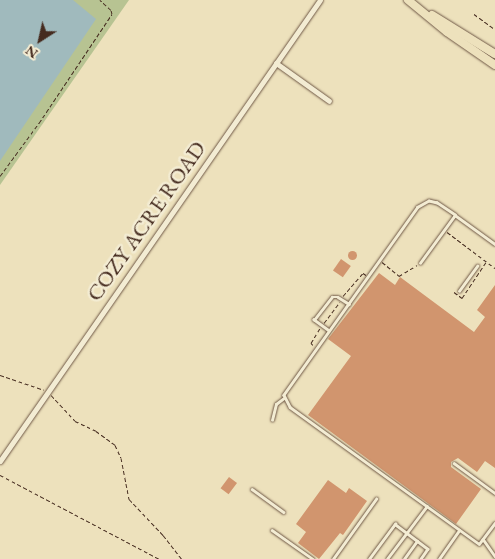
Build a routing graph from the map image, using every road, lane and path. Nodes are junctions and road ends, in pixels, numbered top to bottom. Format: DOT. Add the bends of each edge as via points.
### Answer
graph roads {
  1 [pos="100,0"];
  2 [pos="320,0"];
  3 [pos="411,2"];
  4 [pos="474,14"];
  5 [pos="439,22"];
  6 [pos="495,29"];
  7 [pos="495,54"];
  8 [pos="276,63"];
  9 [pos="495,65"];
  10 [pos="329,101"];
  11 [pos="0,176"];
  12 [pos="454,215"];
  13 [pos="444,230"];
  14 [pos="495,244"];
  15 [pos="380,260"];
  16 [pos="486,261"];
  17 [pos="420,263"];
  18 [pos="477,266"];
  19 [pos="422,268"];
  20 [pos="495,268"];
  21 [pos="368,277"];
  22 [pos="459,291"];
  23 [pos="454,292"];
  24 [pos="342,299"];
  25 [pos="349,304"];
  26 [pos="322,326"];
  27 [pos="329,331"];
  28 [pos="317,348"];
  29 [pos="0,375"];
  30 [pos="48,392"];
  31 [pos="284,398"];
  32 [pos="272,420"];
  33 [pos="0,461"];
  34 [pos="454,463"];
  35 [pos="0,475"];
  36 [pos="252,489"];
  37 [pos="495,493"];
  38 [pos="376,499"];
  39 [pos="426,506"];
  40 [pos="284,512"];
  41 [pos="495,523"];
  42 [pos="272,530"];
  43 [pos="460,530"];
  44 [pos="407,533"];
  45 [pos="483,539"];
  46 [pos="417,541"];
  47 [pos="495,556"];
  48 [pos="159,559"];
  49 [pos="182,559"];
  50 [pos="313,559"];
  51 [pos="333,559"];
  52 [pos="369,559"];
  53 [pos="387,559"];
  54 [pos="404,559"];
  55 [pos="421,559"];
  56 [pos="439,559"];
  1 -- 11 [label="path" via="111,10 110,18"];
  2 -- 8 [label="street, COZY ACRE ROAD"];
  3 -- 5 [label="main road"];
  4 -- 6 [label="path"];
  5 -- 7 [label="main road"];
  5 -- 9 [label="main road"];
  8 -- 10 [label="street"];
  8 -- 30 [label="street, COZY ACRE ROAD"];
  12 -- 13 [label="lane"];
  12 -- 14 [label="lane"];
  12 -- 15 [label="lane" via="437,203 424,203 408,219"];
  13 -- 16 [label="path"];
  13 -- 17 [label="lane"];
  15 -- 19 [label="path" via="399,276 416,264"];
  15 -- 21 [label="lane"];
  16 -- 20 [label="path"];
  16 -- 23 [label="path" via="462,298"];
  18 -- 22 [label="lane"];
  21 -- 24 [label="path" via="363,273"];
  21 -- 25 [label="lane"];
  24 -- 25 [label="lane"];
  24 -- 26 [label="path"];
  24 -- 26 [label="lane" via="332,297 314,320"];
  25 -- 27 [label="lane"];
  26 -- 27 [label="lane"];
  26 -- 28 [label="path" via="311,343"];
  27 -- 28 [label="lane"];
  28 -- 31 [label="lane"];
  29 -- 30 [label="path"];
  30 -- 33 [label="street, COZY ACRE ROAD"];
  30 -- 49 [label="path" via="75,422 96,431 115,445 121,458 129,499"];
  31 -- 32 [label="lane" via="276,404"];
  31 -- 39 [label="lane" via="290,407"];
  34 -- 37 [label="lane"];
  35 -- 48 [label="path"];
  36 -- 40 [label="lane"];
  38 -- 51 [label="lane"];
  39 -- 43 [label="lane"];
  39 -- 44 [label="lane"];
  41 -- 45 [label="lane"];
  42 -- 50 [label="lane"];
  43 -- 45 [label="lane" via="479,544"];
  43 -- 56 [label="lane"];
  44 -- 46 [label="lane"];
  44 -- 52 [label="lane" via="395,524"];
  44 -- 53 [label="lane"];
  45 -- 47 [label="lane"];
  46 -- 54 [label="lane"];
  46 -- 55 [label="lane" via="428,549"];
}
